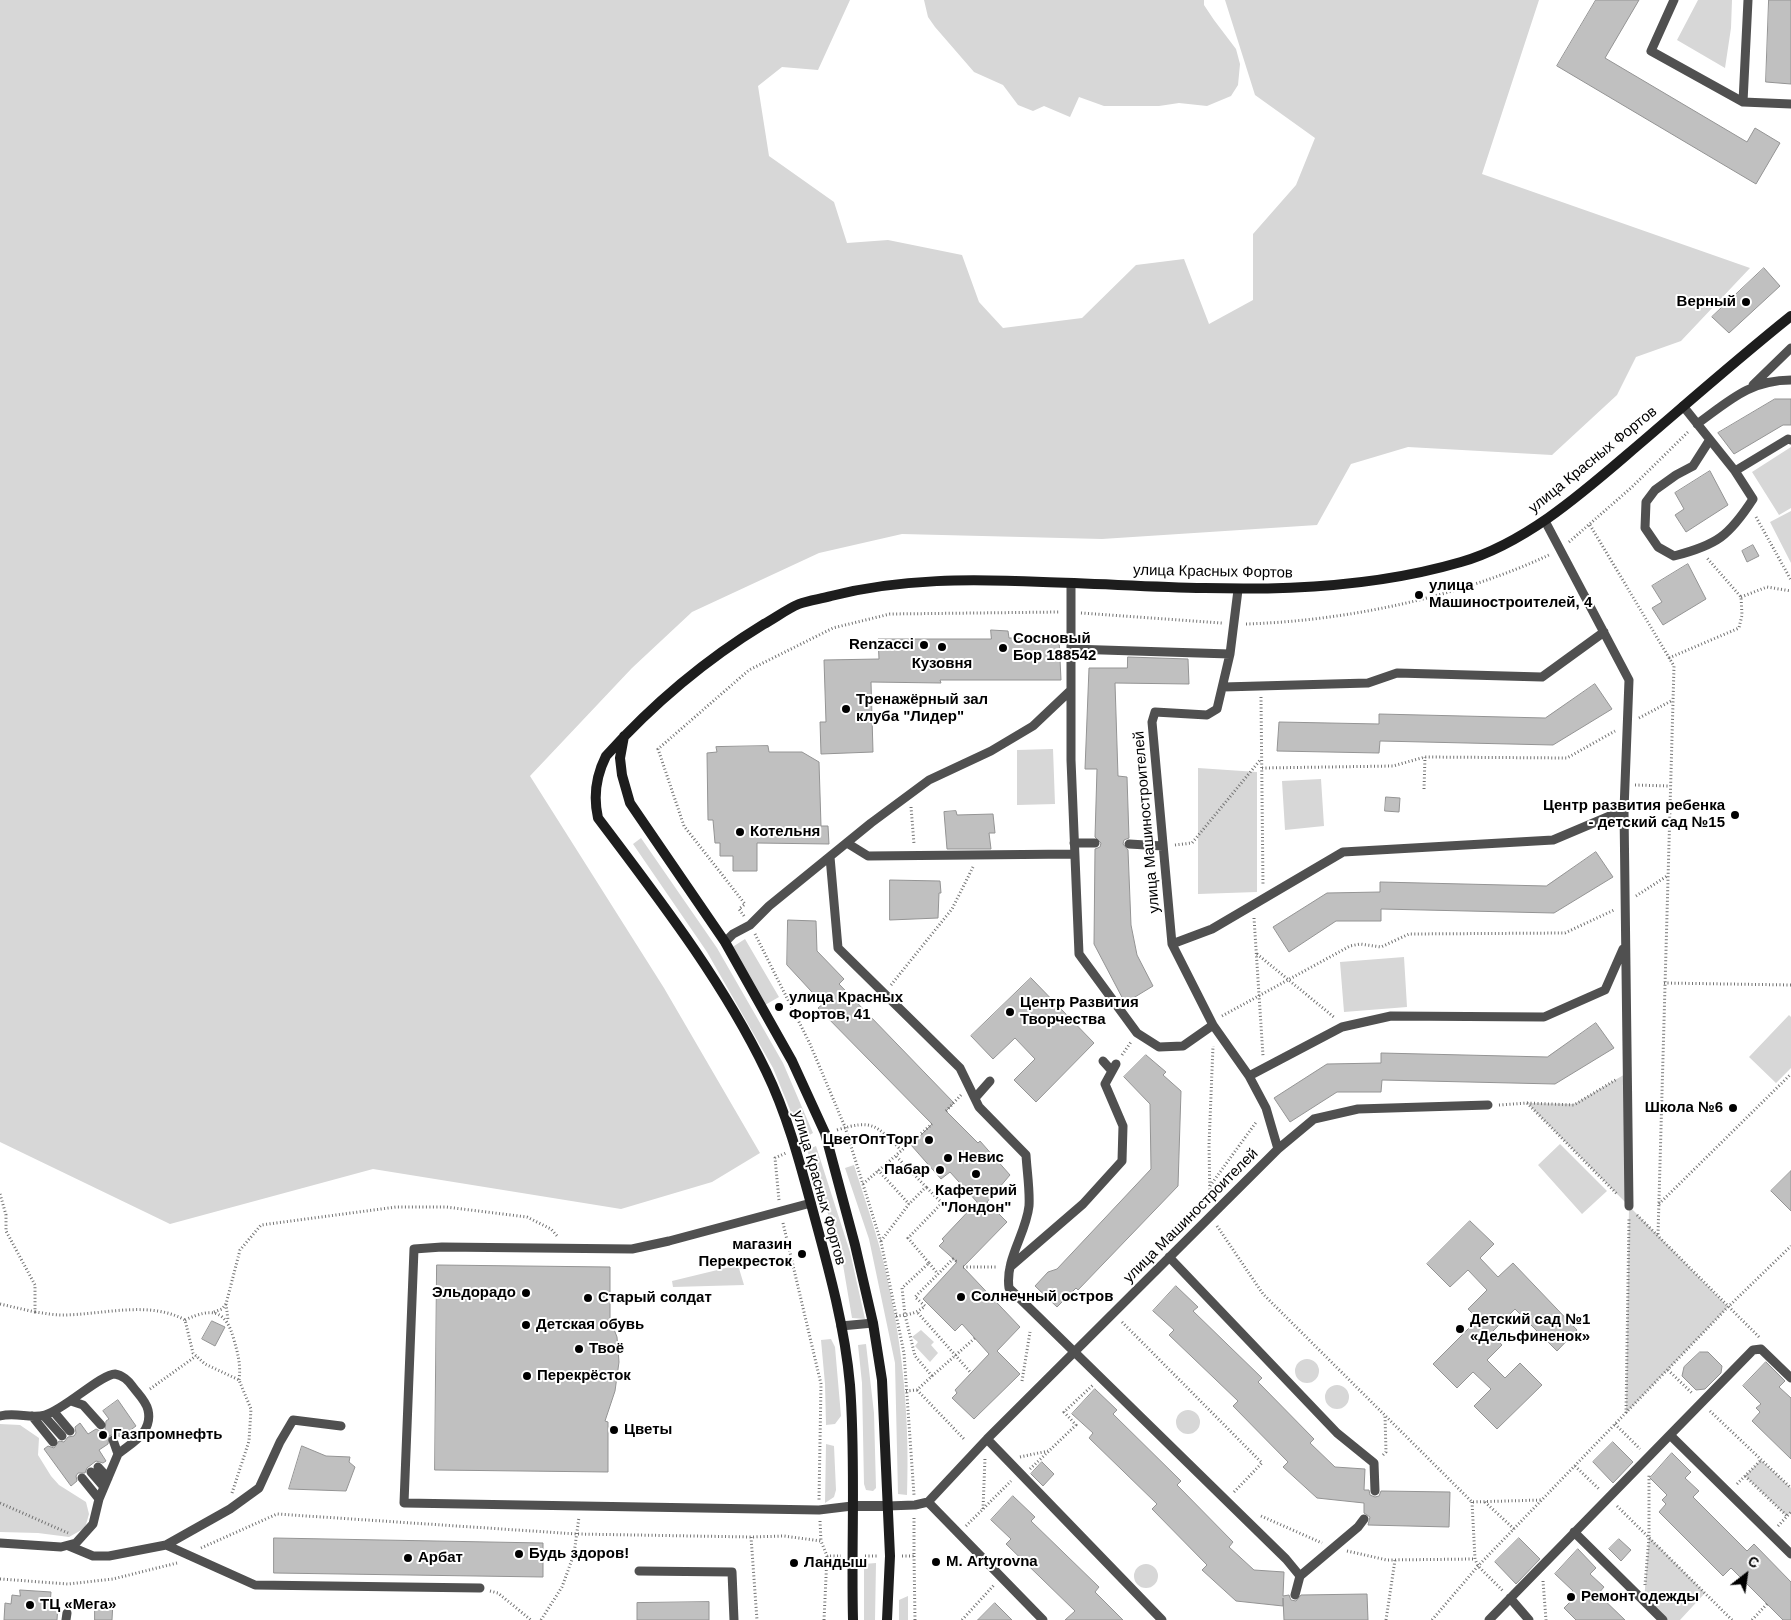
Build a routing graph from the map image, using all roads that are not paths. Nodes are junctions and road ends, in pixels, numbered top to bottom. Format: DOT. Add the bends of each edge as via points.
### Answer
graph roads {
  1 [pos="1674,0"];
  2 [pos="1748,0"];
  3 [pos="1743,102"];
  4 [pos="1791,104"];
  5 [pos="1791,316"];
  6 [pos="1791,348"];
  7 [pos="1791,380"];
  8 [pos="1752,386"];
  9 [pos="1683,406"];
  10 [pos="1697,424"];
  11 [pos="1791,440"];
  12 [pos="1709,441"];
  13 [pos="1735,471"];
  14 [pos="1545,521"];
  15 [pos="1071,583"];
  16 [pos="1238,590"];
  17 [pos="1604,632"];
  18 [pos="1071,649"];
  19 [pos="1230,654"];
  20 [pos="1223,687"];
  21 [pos="1071,690"];
  22 [pos="625,735"];
  23 [pos="1624,810"];
  24 [pos="847,843"];
  25 [pos="1074,843"];
  26 [pos="1095,843"];
  27 [pos="1129,844"];
  28 [pos="1163,846"];
  29 [pos="1074,854"];
  30 [pos="830,858"];
  31 [pos="725,942"];
  32 [pos="1172,944"];
  33 [pos="1625,946"];
  34 [pos="1212,1024"];
  35 [pos="1103,1062"];
  36 [pos="1249,1076"];
  37 [pos="990,1081"];
  38 [pos="975,1098"];
  39 [pos="1488,1105"];
  40 [pos="1278,1149"];
  41 [pos="811,1203"];
  42 [pos="1629,1206"];
  43 [pos="1169,1257"];
  44 [pos="1010,1267"];
  45 [pos="873,1323"];
  46 [pos="841,1326"];
  47 [pos="1073,1353"];
  48 [pos="1791,1378"];
  49 [pos="71,1401"];
  50 [pos="54,1412"];
  51 [pos="0,1416"];
  52 [pos="32,1416"];
  53 [pos="44,1416"];
  54 [pos="101,1425"];
  55 [pos="341,1426"];
  56 [pos="1670,1435"];
  57 [pos="986,1439"];
  58 [pos="113,1440"];
  59 [pos="53,1442"];
  60 [pos="118,1454"];
  61 [pos="94,1469"];
  62 [pos="82,1478"];
  63 [pos="106,1483"];
  64 [pos="1375,1491"];
  65 [pos="99,1499"];
  66 [pos="928,1502"];
  67 [pos="852,1506"];
  68 [pos="887,1506"];
  69 [pos="1364,1519"];
  70 [pos="1574,1532"];
  71 [pos="0,1543"];
  72 [pos="166,1545"];
  73 [pos="69,1546"];
  74 [pos="1791,1554"];
  75 [pos="639,1571"];
  76 [pos="1300,1576"];
  77 [pos="480,1588"];
  78 [pos="1295,1595"];
  79 [pos="1507,1595"];
  80 [pos="734,1620"];
  81 [pos="853,1620"];
  82 [pos="887,1620"];
  83 [pos="1042,1620"];
  84 [pos="1162,1620"];
  85 [pos="1489,1620"];
  86 [pos="1529,1620"];
  87 [pos="1663,1620"];
  1 -- 3 [label="lane" via="1651,51"];
  2 -- 3 [label="lane"];
  3 -- 4 [label="lane"];
  5 -- 9 [label="street, улица Красных Фортов"];
  6 -- 8 [label="lane"];
  7 -- 8 [label="lane" via="1773,380"];
  8 -- 10 [label="lane"];
  9 -- 10 [label="lane"];
  9 -- 14 [label="street, улица Красных Фортов"];
  10 -- 12 [label="lane"];
  11 -- 13 [label="lane"];
  12 -- 13 [label="lane"];
  12 -- 13 [label="lane" via="1693,466 1655,490 1646,502 1645,528 1658,547 1674,556 1701,550 1720,540 1754,500"];
  14 -- 16 [label="street, улица Красных Фортов" via="1464,561 1404,575 1349,585"];
  14 -- 17 [label="lane"];
  15 -- 16 [label="street, улица Красных Фортов"];
  15 -- 18 [label="lane"];
  15 -- 22 [label="street, улица Красных Фортов" via="926,581 858,589 798,604 742,638 678,685"];
  16 -- 19 [label="lane, улица Машиностроителей"];
  17 -- 20 [label="lane" via="1542,677 1397,673 1368,683"];
  17 -- 23 [label="lane" via="1629,680"];
  18 -- 19 [label="lane"];
  18 -- 21 [label="lane"];
  19 -- 20 [label="lane, улица Машиностроителей"];
  20 -- 28 [label="lane, улица Машиностроителей" via="1217,710 1207,715 1155,712 1152,722"];
  21 -- 24 [label="lane" via="1032,726 991,751 929,780"];
  21 -- 25 [label="lane"];
  22 -- 31 [label="street, улица Красных Фортов" via="620,758 630,802"];
  22 -- 41 [label="street, улица Красных Фортов" via="606,756 599,770 595,803 598,818 698,955 734,1011 767,1072"];
  23 -- 32 [label="lane" via="1554,840 1343,852 1212,929"];
  23 -- 33 [label="lane"];
  24 -- 29 [label="lane" via="868,856"];
  24 -- 30 [label="lane"];
  25 -- 26 [label="lane"];
  25 -- 29 [label="lane"];
  27 -- 28 [label="lane"];
  28 -- 32 [label="lane, улица Машиностроителей"];
  29 -- 34 [label="lane" via="1079,954 1137,1033 1159,1047 1183,1046"];
  30 -- 31 [label="lane"];
  30 -- 38 [label="lane" via="838,948 960,1068"];
  31 -- 45 [label="street, улица Красных Фортов" via="792,1061 825,1133"];
  32 -- 34 [label="lane, улица Машиностроителей"];
  33 -- 36 [label="lane" via="1605,990 1544,1017 1391,1016 1345,1026"];
  33 -- 42 [label="lane"];
  34 -- 36 [label="lane, улица Машиностроителей"];
  35 -- 44 [label="lane" via="1114,1067 1105,1084 1122,1126 1122,1161 1083,1204"];
  36 -- 40 [label="lane, улица Машиностроителей" via="1266,1108"];
  37 -- 38 [label="lane"];
  38 -- 44 [label="lane" via="1026,1155 1029,1207"];
  39 -- 40 [label="lane" via="1358,1109 1314,1120"];
  40 -- 43 [label="lane, улица Машиностроителей"];
  41 -- 46 [label="street, улица Красных Фортов"];
  41 -- 67 [label="lane" via="632,1249 414,1249 404,1502 819,1510"];
  43 -- 47 [label="lane, улица Машиностроителей"];
  43 -- 64 [label="lane" via="1337,1433 1374,1463"];
  44 -- 47 [label="lane" via="1009,1288"];
  45 -- 46 [label="lane"];
  45 -- 68 [label="street, улица Красных Фортов" via="882,1380"];
  46 -- 67 [label="street, улица Красных Фортов" via="850,1384"];
  47 -- 57 [label="lane, улица Машиностроителей"];
  47 -- 76 [label="lane"];
  48 -- 56 [label="lane" via="1761,1349 1753,1350"];
  49 -- 50 [label="lane"];
  49 -- 54 [label="lane" via="83,1405"];
  49 -- 60 [label="lane" via="109,1376 114,1374 126,1379 148,1410 149,1420 143,1435"];
  50 -- 53 [label="lane"];
  50 -- 53 [label="lane" via="66,1433"];
  51 -- 52 [label="lane"];
  52 -- 53 [label="lane"];
  52 -- 59 [label="lane"];
  55 -- 72 [label="lane" via="293,1420 259,1488 230,1509"];
  56 -- 70 [label="lane" via="1605,1495"];
  56 -- 74 [label="lane"];
  57 -- 66 [label="lane, улица Машиностроителей"];
  57 -- 84 [label="lane"];
  58 -- 60 [label="lane"];
  60 -- 63 [label="lane"];
  61 -- 63 [label="lane"];
  62 -- 65 [label="lane"];
  63 -- 65 [label="lane"];
  65 -- 73 [label="lane" via="94,1524 83,1538"];
  66 -- 68 [label="lane"];
  66 -- 83 [label="lane"];
  67 -- 68 [label="street"];
  67 -- 81 [label="street, улица Красных Фортов"];
  68 -- 82 [label="street, улица Красных Фортов" via="890,1556"];
  69 -- 76 [label="lane"];
  70 -- 79 [label="lane"];
  70 -- 87 [label="lane"];
  71 -- 73 [label="lane"];
  72 -- 73 [label="lane" via="109,1556 93,1556"];
  72 -- 77 [label="lane" via="255,1585"];
  75 -- 80 [label="lane" via="732,1572"];
  76 -- 78 [label="lane"];
  79 -- 85 [label="lane"];
  79 -- 86 [label="lane"];
}
